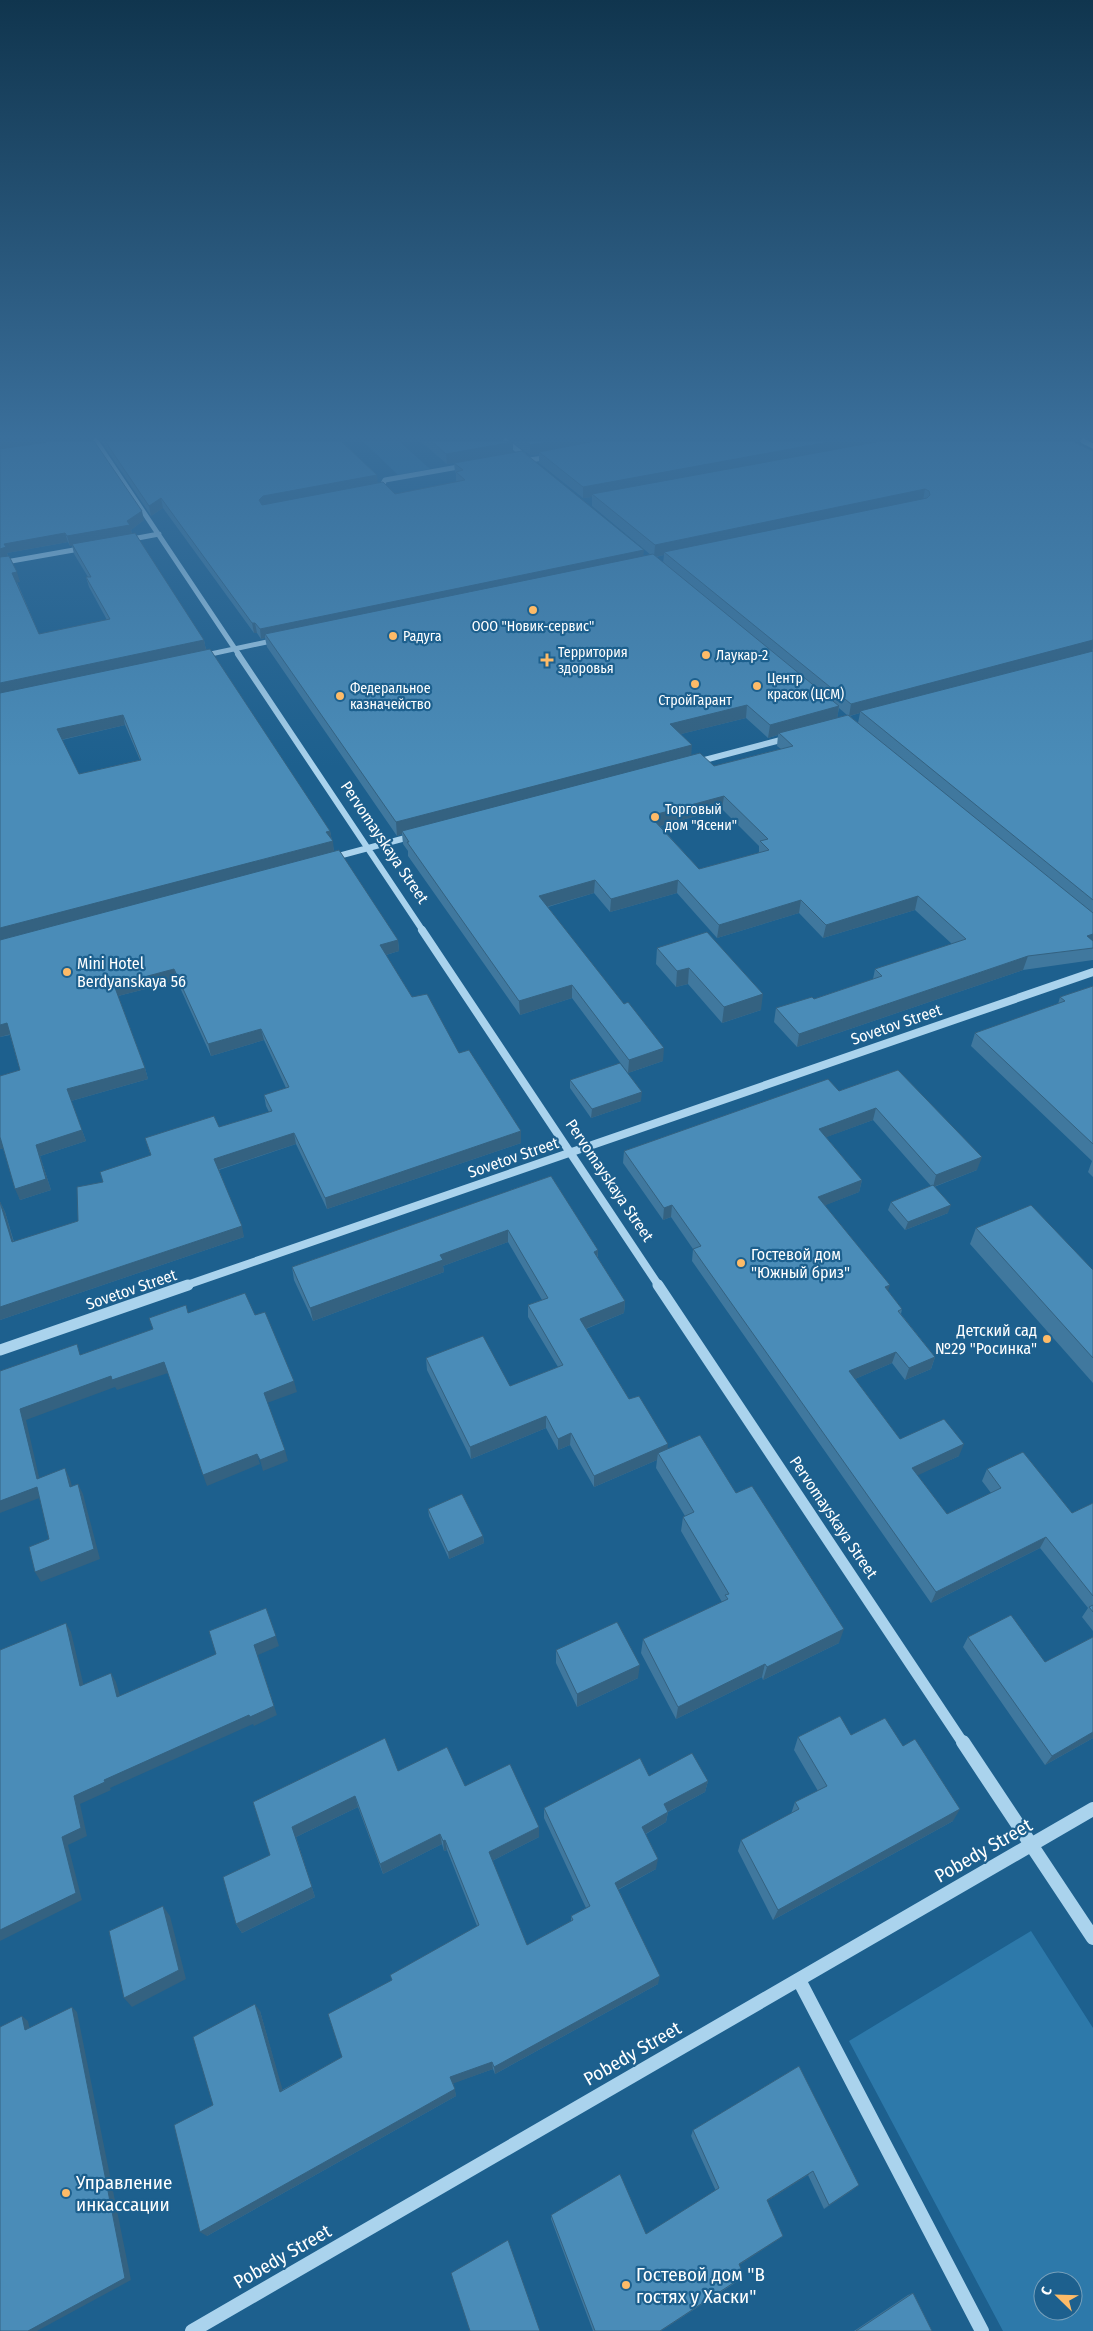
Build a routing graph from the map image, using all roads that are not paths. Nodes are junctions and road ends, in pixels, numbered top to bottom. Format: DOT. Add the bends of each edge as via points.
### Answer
graph roads {
  1 [pos="72,550"];
  2 [pos="169,550"];
  3 [pos="0,563"];
  4 [pos="283,639"];
  5 [pos="235,649"];
  6 [pos="195,658"];
  7 [pos="800,735"];
  8 [pos="684,765"];
  9 [pos="423,834"];
  10 [pos="368,848"];
  11 [pos="326,859"];
  12 [pos="1093,972"];
  13 [pos="571,1153"];
  14 [pos="0,1350"];
  15 [pos="1093,1809"];
  16 [pos="1031,1845"];
  17 [pos="1093,1938"];
  18 [pos="799,1980"];
  19 [pos="192,2331"];
  20 [pos="982,2331"];
  1 -- 3 [label="street"];
  2 -- 5 [label="street, Pervomayskaya Street"];
  4 -- 5 [label="street"];
  5 -- 6 [label="street"];
  5 -- 10 [label="street, Pervomayskaya Street"];
  7 -- 8 [label="street"];
  9 -- 10 [label="street"];
  10 -- 11 [label="street"];
  10 -- 13 [label="street, Pervomayskaya Street"];
  12 -- 13 [label="street, Sovetov Street"];
  13 -- 14 [label="street, Sovetov Street"];
  13 -- 16 [label="street, Pervomayskaya Street"];
  15 -- 16 [label="street, Pobedy Street"];
  16 -- 17 [label="street, Pervomayskaya Street"];
  16 -- 18 [label="street, Pobedy Street"];
  18 -- 19 [label="street, Pobedy Street"];
  18 -- 20 [label="street"];
}
